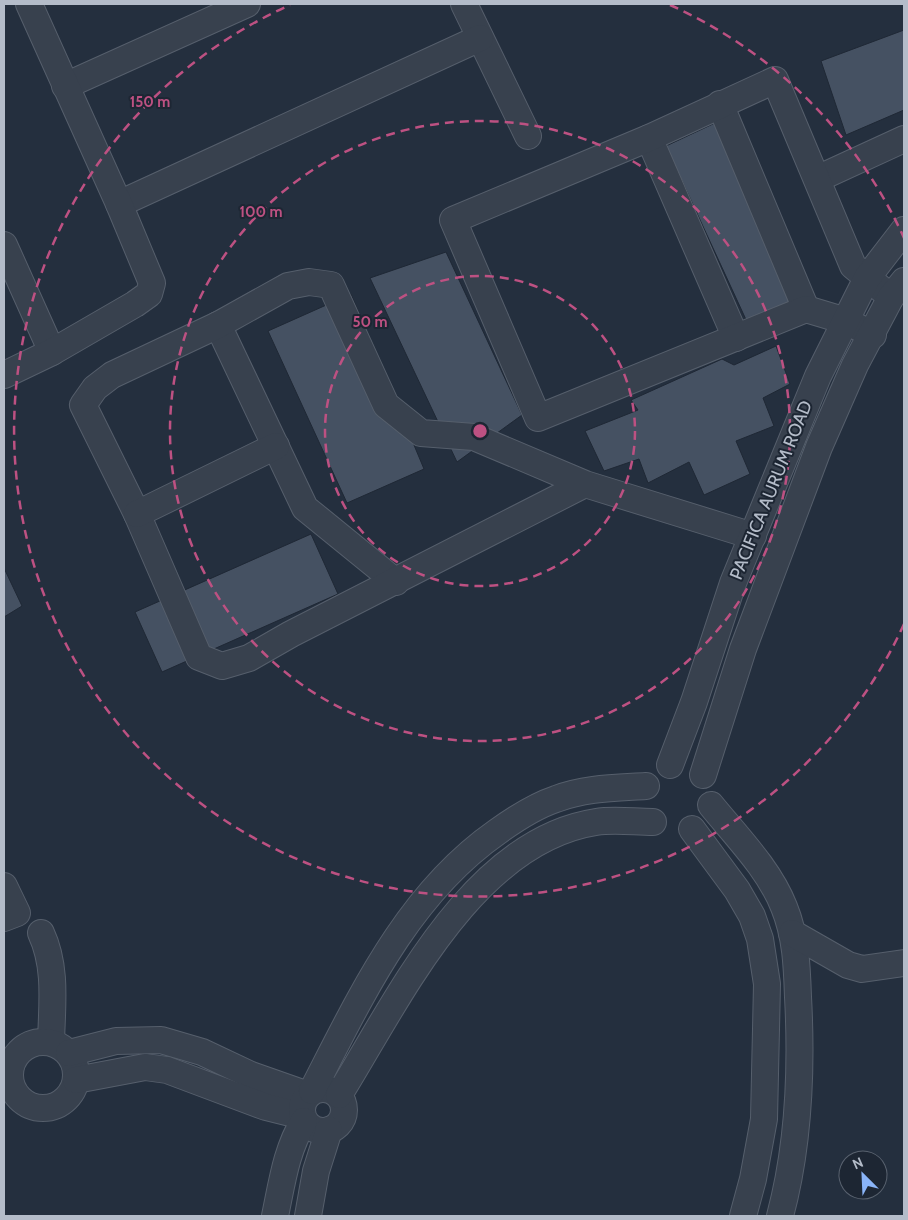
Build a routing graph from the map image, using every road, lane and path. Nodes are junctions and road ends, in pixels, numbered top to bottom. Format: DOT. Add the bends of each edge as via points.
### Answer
graph roads {
  1 [pos="29,4"];
  2 [pos="247,4"];
  3 [pos="464,4"];
  4 [pos="480,38"];
  5 [pos="65,86"];
  6 [pos="720,104"];
  7 [pos="528,136"];
  8 [pos="649,138"];
  9 [pos="904,139"];
  10 [pos="817,179"];
  11 [pos="119,204"];
  12 [pos="904,230"];
  13 [pos="4,245"];
  14 [pos="867,278"];
  15 [pos="898,289"];
  16 [pos="806,309"];
  17 [pos="846,321"];
  18 [pos="218,325"];
  19 [pos="873,335"];
  20 [pos="736,338"];
  21 [pos="52,352"];
  22 [pos="4,376"];
  23 [pos="276,446"];
  24 [pos="584,484"];
  25 [pos="137,514"];
  26 [pos="753,536"];
  27 [pos="396,582"];
  28 [pos="670,765"];
  29 [pos="703,775"];
  30 [pos="646,786"];
  31 [pos="712,805"];
  32 [pos="653,822"];
  33 [pos="692,829"];
  34 [pos="4,886"];
  35 [pos="4,918"];
  36 [pos="41,933"];
  37 [pos="792,933"];
  38 [pos="904,963"];
  39 [pos="60,1048"];
  40 [pos="9,1057"];
  41 [pos="76,1080"];
  42 [pos="9,1094"];
  43 [pos="339,1095"];
  44 [pos="307,1106"];
  45 [pos="329,1130"];
  46 [pos="275,1216"];
  47 [pos="308,1216"];
  48 [pos="743,1216"];
  49 [pos="780,1216"];
  1 -- 5 [label="street"];
  2 -- 5 [label="street"];
  3 -- 4 [label="street"];
  4 -- 7 [label="street"];
  4 -- 11 [label="street"];
  5 -- 11 [label="street"];
  6 -- 8 [label="street"];
  6 -- 10 [label="street" via="776,80"];
  6 -- 16 [label="street"];
  8 -- 20 [label="street"];
  8 -- 20 [label="street" via="453,220 538,418"];
  9 -- 10 [label="street"];
  10 -- 14 [label="street" via="853,266"];
  11 -- 21 [label="street" via="149,271 152,284 149,294"];
  12 -- 14 [label="street, PACIFICA AURUM ROAD"];
  13 -- 21 [label="street"];
  14 -- 15 [label="street"];
  14 -- 17 [label="street, PACIFICA AURUM ROAD"];
  15 -- 19 [label="street, PACIFICA AURUM ROAD"];
  16 -- 17 [label="street"];
  16 -- 20 [label="street"];
  17 -- 19 [label="street"];
  17 -- 26 [label="street, PACIFICA AURUM ROAD" via="818,376"];
  18 -- 23 [label="street"];
  18 -- 24 [label="street" via="288,286 309,282 331,286 386,405 400,416 422,433 474,437"];
  18 -- 25 [label="street" via="112,375 95,388 82,405"];
  19 -- 29 [label="street, PACIFICA AURUM ROAD" via="855,365 819,447 743,649"];
  21 -- 22 [label="street"];
  23 -- 25 [label="street"];
  23 -- 27 [label="street" via="305,508"];
  24 -- 26 [label="street"];
  24 -- 27 [label="street"];
  25 -- 27 [label="street" via="199,657 222,666 249,658"];
  26 -- 28 [label="street, PACIFICA AURUM ROAD" via="733,583"];
  28 -- 29 [label="street" via="682,764"];
  28 -- 30 [label="street" via="660,769"];
  29 -- 31 [label="street" via="712,794"];
  30 -- 32 [label="street" via="646,811"];
  30 -- 44 [label="street" via="591,790 556,799 518,816 478,845 435,885 400,932 363,992"];
  31 -- 33 [label="street" via="708,815"];
  31 -- 37 [label="street" via="771,882 784,907"];
  32 -- 33 [label="street" via="671,832"];
  32 -- 43 [label="street" via="596,822 567,830 535,844 499,870 459,907 427,950"];
  33 -- 48 [label="street" via="752,916 760,940 767,984 764,1119"];
  34 -- 35 [label="street" via="17,913"];
  36 -- 39 [label="street" via="51,956"];
  37 -- 38 [label="street" via="848,965 862,969"];
  37 -- 49 [label="street" via="801,1050 796,1124 787,1192"];
  39 -- 40 [label="street" via="30,1044"];
  39 -- 41 [label="street" via="74,1062"];
  39 -- 44 [label="street" via="116,1041 160,1040 202,1052"];
  40 -- 42 [label="street"];
  41 -- 42 [label="street" via="71,1094 53,1107 30,1106"];
  41 -- 44 [label="street" via="145,1067 166,1070 266,1107"];
  43 -- 44 [label="street" via="326,1088"];
  43 -- 45 [label="street" via="344,1115 341,1122"];
  44 -- 45 [label="street" via="315,1130"];
  44 -- 46 [label="street" via="287,1157"];
  45 -- 47 [label="street" via="316,1171"];
}
